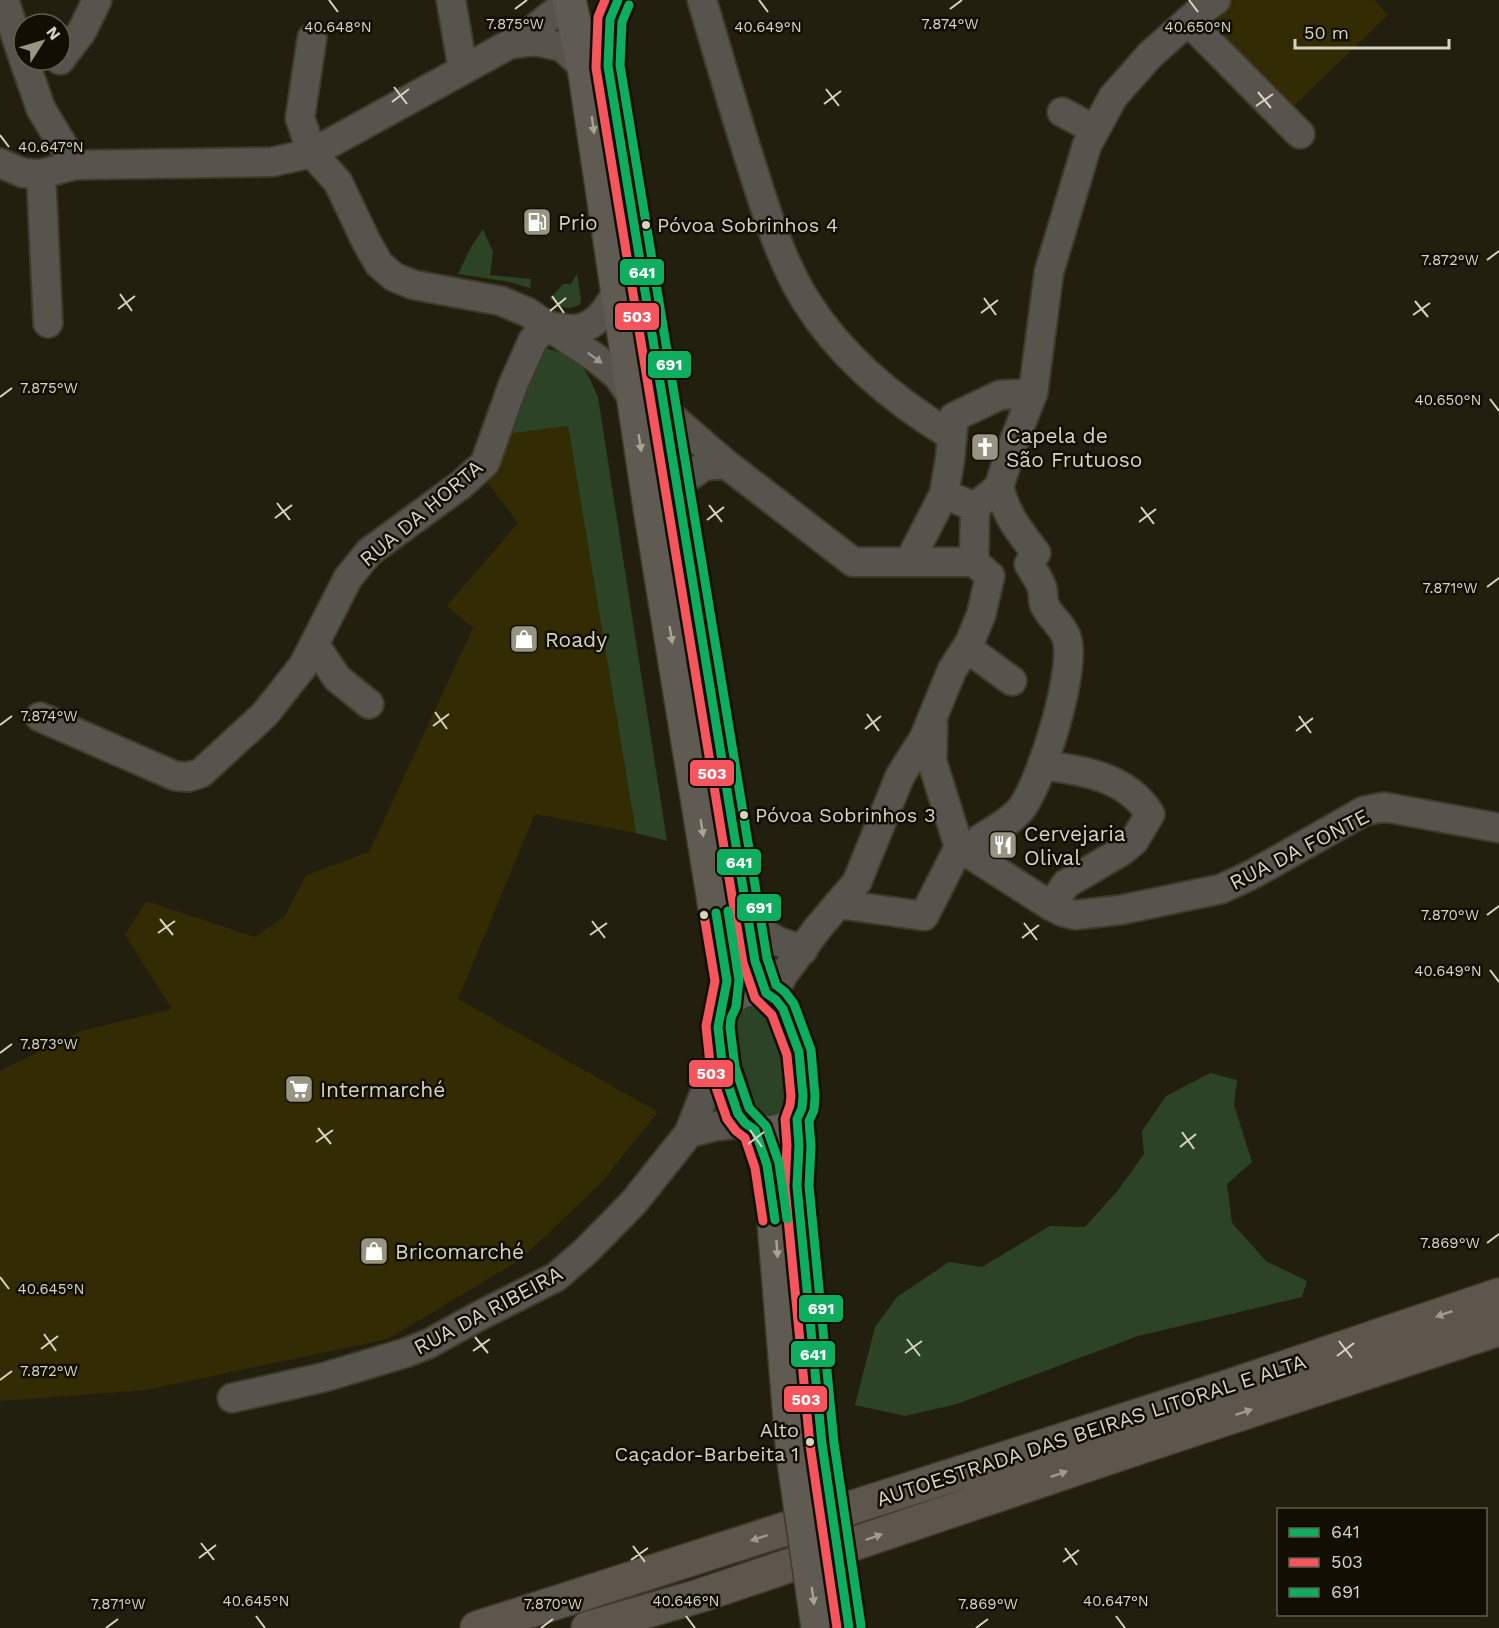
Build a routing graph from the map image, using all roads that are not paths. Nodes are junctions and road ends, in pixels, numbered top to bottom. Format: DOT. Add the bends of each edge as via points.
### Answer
graph roads {
  1 [pos="4,0"];
  2 [pos="97,0"];
  3 [pos="451,0"];
  4 [pos="569,0"];
  5 [pos="618,0"];
  6 [pos="702,0"];
  7 [pos="1216,0"];
  8 [pos="1188,21"];
  9 [pos="12,24"];
  10 [pos="312,38"];
  11 [pos="72,44"];
  12 [pos="510,44"];
  13 [pos="584,68"];
  14 [pos="463,70"];
  15 [pos="28,72"];
  16 [pos="51,72"];
  17 [pos="35,92"];
  18 [pos="1062,112"];
  19 [pos="1095,130"];
  20 [pos="1300,134"];
  21 [pos="312,153"];
  22 [pos="0,164"];
  23 [pos="75,165"];
  24 [pos="41,174"];
  25 [pos="618,289"];
  26 [pos="48,323"];
  27 [pos="547,326"];
  28 [pos="1033,393"];
  29 [pos="634,400"];
  30 [pos="666,412"];
  31 [pos="952,436"];
  32 [pos="726,464"];
  33 [pos="677,485"];
  34 [pos="999,487"];
  35 [pos="944,494"];
  36 [pos="975,507"];
  37 [pos="909,562"];
  38 [pos="1029,564"];
  39 [pos="982,569"];
  40 [pos="315,645"];
  41 [pos="967,648"];
  42 [pos="1012,681"];
  43 [pos="369,704"];
  44 [pos="40,717"];
  45 [pos="933,720"];
  46 [pos="1043,765"];
  47 [pos="1499,828"];
  48 [pos="967,852"];
  49 [pos="838,904"];
  50 [pos="1057,909"];
  51 [pos="749,924"];
  52 [pos="803,950"];
  53 [pos="769,995"];
  54 [pos="724,1004"];
  55 [pos="721,1051"];
  56 [pos="797,1119"];
  57 [pos="750,1127"];
  58 [pos="688,1133"];
  59 [pos="1499,1295"];
  60 [pos="1499,1329"];
  61 [pos="232,1398"];
  62 [pos="807,1449"];
  63 [pos="838,1624"];
  64 [pos="477,1628"];
  65 [pos="588,1628"];
  1 -- 9 [label="street"];
  2 -- 11 [label="street"];
  3 -- 14 [label="street"];
  4 -- 12 [label="street"];
  4 -- 13 [label="main road"];
  5 -- 30 [label="main road" via="610,19 608,66"];
  6 -- 31 [label="street" via="765,207 807,302 849,356 925,419"];
  7 -- 8 [label="street"];
  8 -- 19 [label="street" via="1150,55 1113,97"];
  8 -- 20 [label="street"];
  10 -- 21 [label="street" via="300,118"];
  12 -- 13 [label="street" via="536,41 562,47"];
  12 -- 14 [label="street"];
  13 -- 25 [label="main road, one-way"];
  14 -- 21 [label="street"];
  15 -- 17 [label="street"];
  16 -- 17 [label="street"];
  17 -- 23 [label="street" via="40,109"];
  18 -- 19 [label="street"];
  19 -- 28 [label="street" via="1049,272"];
  21 -- 23 [label="street" via="273,162"];
  21 -- 27 [label="street" via="338,182 379,264 394,277 414,285 501,301"];
  22 -- 24 [label="street" via="23,173"];
  23 -- 24 [label="street"];
  24 -- 26 [label="street"];
  25 -- 27 [label="street" via="610,307 596,320 578,329"];
  25 -- 29 [label="main road"];
  27 -- 29 [label="street, one-way" via="596,357 618,376"];
  27 -- 40 [label="street, RUA DA HORTA" via="532,340 485,463 369,552 348,578"];
  28 -- 31 [label="street" via="1000,394 954,417"];
  28 -- 34 [label="street"];
  29 -- 54 [label="main road, one-way" via="727,981"];
  30 -- 32 [label="street"];
  30 -- 33 [label="main road"];
  31 -- 35 [label="street"];
  32 -- 33 [label="street" via="704,466"];
  32 -- 37 [label="street" via="853,562"];
  33 -- 51 [label="main road"];
  34 -- 36 [label="street"];
  34 -- 38 [label="street" via="1015,526 1036,553"];
  35 -- 36 [label="street"];
  35 -- 37 [label="street"];
  36 -- 39 [label="street"];
  37 -- 39 [label="street"];
  38 -- 39 [label="street"];
  38 -- 46 [label="street" via="1042,586 1044,605 1066,636 1069,655"];
  39 -- 41 [label="street" via="981,615"];
  40 -- 43 [label="street" via="337,678"];
  40 -- 44 [label="street, RUA DA HORTA" via="265,714 201,773 188,777 175,776"];
  41 -- 42 [label="street"];
  41 -- 45 [label="street" via="952,670"];
  45 -- 48 [label="street" via="932,761"];
  45 -- 49 [label="street" via="900,776 857,882"];
  46 -- 48 [label="street" via="1022,808"];
  46 -- 50 [label="street" via="1115,781 1144,804 1150,814 1134,841 1066,884"];
  47 -- 50 [label="street, RUA DA FONTE" via="1384,807 1364,811 1221,890 1120,910 1075,915"];
  48 -- 49 [label="street" via="924,916"];
  48 -- 50 [label="street"];
  49 -- 52 [label="street"];
  51 -- 52 [label="street" via="777,941"];
  51 -- 53 [label="main road" via="755,961"];
  52 -- 53 [label="street"];
  53 -- 54 [label="main road" via="743,991"];
  53 -- 56 [label="main road" via="783,1010 799,1052 803,1096"];
  54 -- 55 [label="main road" via="718,1027"];
  55 -- 57 [label="main road" via="723,1070 738,1113"];
  55 -- 58 [label="street, RUA DA RIBEIRA"];
  56 -- 57 [label="main road" via="778,1132 766,1133"];
  56 -- 62 [label="main road"];
  57 -- 58 [label="street" via="716,1126"];
  57 -- 62 [label="main road, one-way" via="767,1165"];
  58 -- 61 [label="street, RUA DA RIBEIRA" via="634,1202 556,1277 405,1353 325,1377"];
  59 -- 64 [label="highway, AUTOESTRADA DAS BEIRAS LITORAL E ALTA, one-way" via="1215,1391"];
  65 -- 60 [label="highway, AUTOESTRADA DAS BEIRAS LITORAL E ALTA, one-way" via="699,1596"];
  62 -- 63 [label="main road, bridge"];
}
